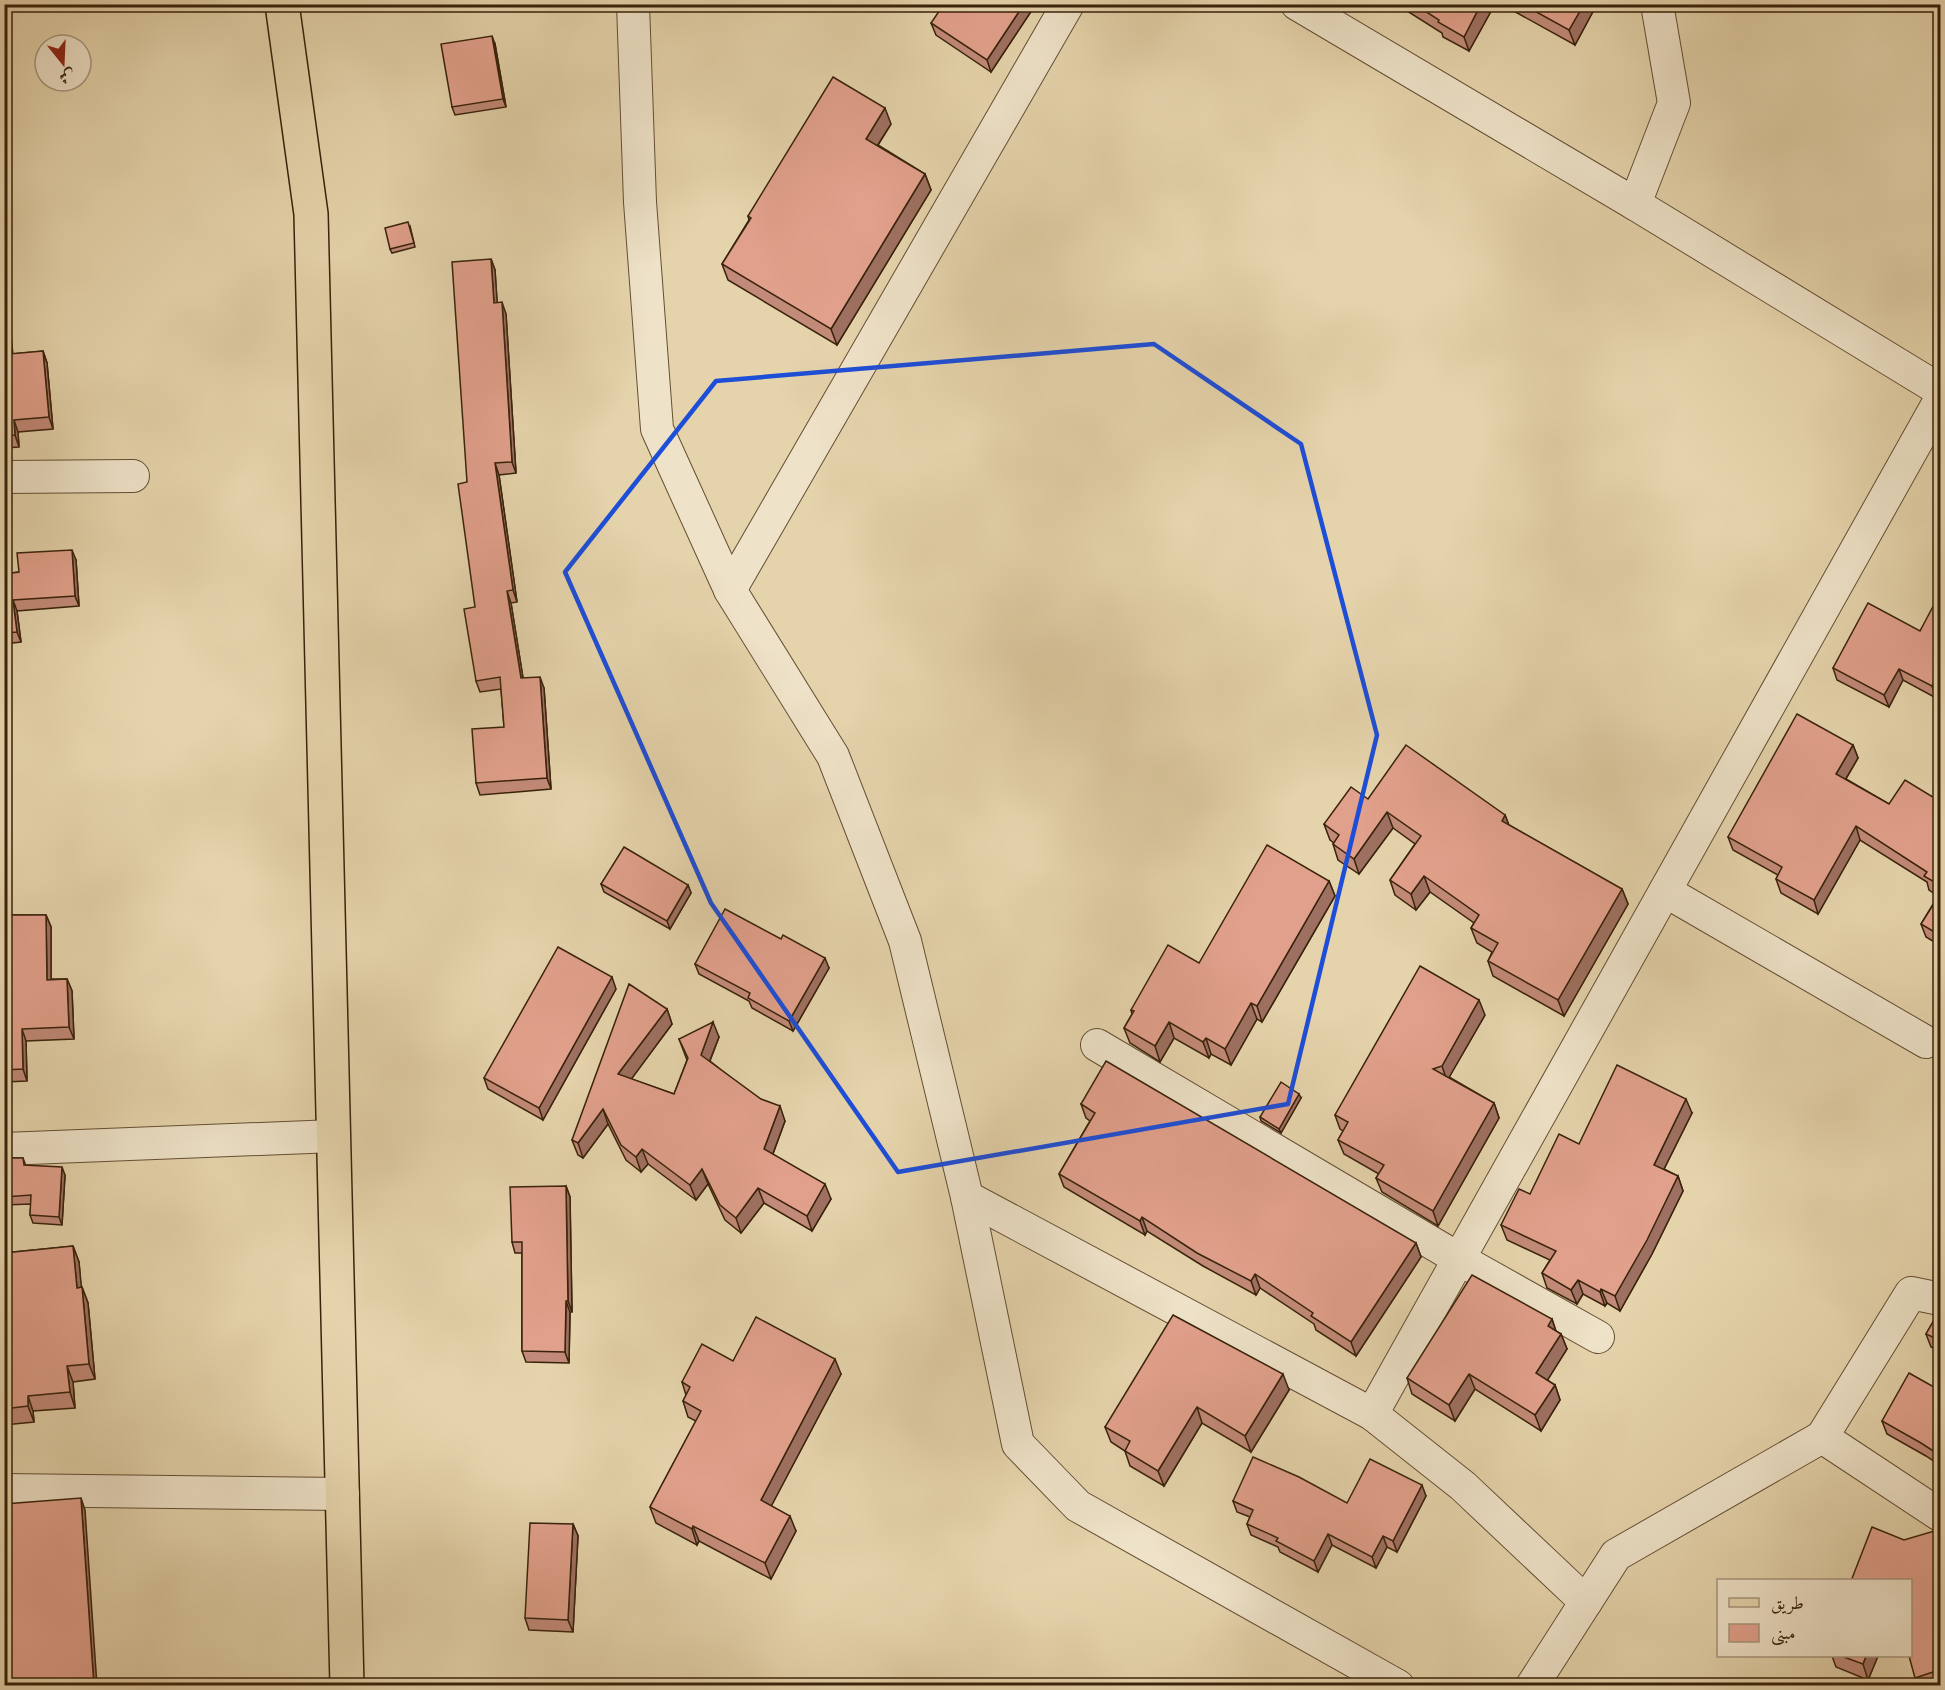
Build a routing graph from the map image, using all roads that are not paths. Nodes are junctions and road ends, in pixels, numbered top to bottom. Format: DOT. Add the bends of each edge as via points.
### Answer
graph roads {
  1 [pos="282,4"];
  2 [pos="633,4"];
  3 [pos="1068,4"];
  4 [pos="1297,4"];
  5 [pos="1657,4"];
  6 [pos="1635,204"];
  7 [pos="1941,390"];
  8 [pos="1941,400"];
  9 [pos="133,476"];
  10 [pos="4,477"];
  11 [pos="730,590"];
  12 [pos="1665,891"];
  13 [pos="1926,1042"];
  14 [pos="1097,1045"];
  15 [pos="334,1136"];
  16 [pos="4,1149"];
  17 [pos="967,1197"];
  18 [pos="1459,1259"];
  19 [pos="1941,1299"];
  20 [pos="1598,1337"];
  21 [pos="1372,1414"];
  22 [pos="1822,1437"];
  23 [pos="4,1490"];
  24 [pos="343,1494"];
  25 [pos="1941,1515"];
  26 [pos="1586,1602"];
  27 [pos="347,1686"];
  28 [pos="1398,1686"];
  29 [pos="1532,1686"];
  1 -- 15 [label="main road" via="311,214"];
  2 -- 11 [label="street" via="640,202 657,429"];
  3 -- 11 [label="street"];
  4 -- 6 [label="street"];
  5 -- 6 [label="street" via="1674,103"];
  6 -- 7 [label="street"];
  8 -- 12 [label="street"];
  9 -- 10 [label="street"];
  11 -- 17 [label="street" via="833,756 905,940"];
  12 -- 13 [label="street"];
  12 -- 18 [label="street"];
  14 -- 18 [label="street"];
  15 -- 16 [label="street"];
  15 -- 24 [label="main road"];
  17 -- 21 [label="street"];
  17 -- 28 [label="street" via="1018,1444 1078,1506"];
  18 -- 20 [label="street"];
  18 -- 21 [label="street"];
  19 -- 22 [label="street" via="1911,1293"];
  21 -- 26 [label="street" via="1463,1486"];
  22 -- 25 [label="street"];
  22 -- 26 [label="street" via="1616,1555"];
  23 -- 24 [label="street"];
  24 -- 27 [label="main road"];
  26 -- 29 [label="street"];
}
